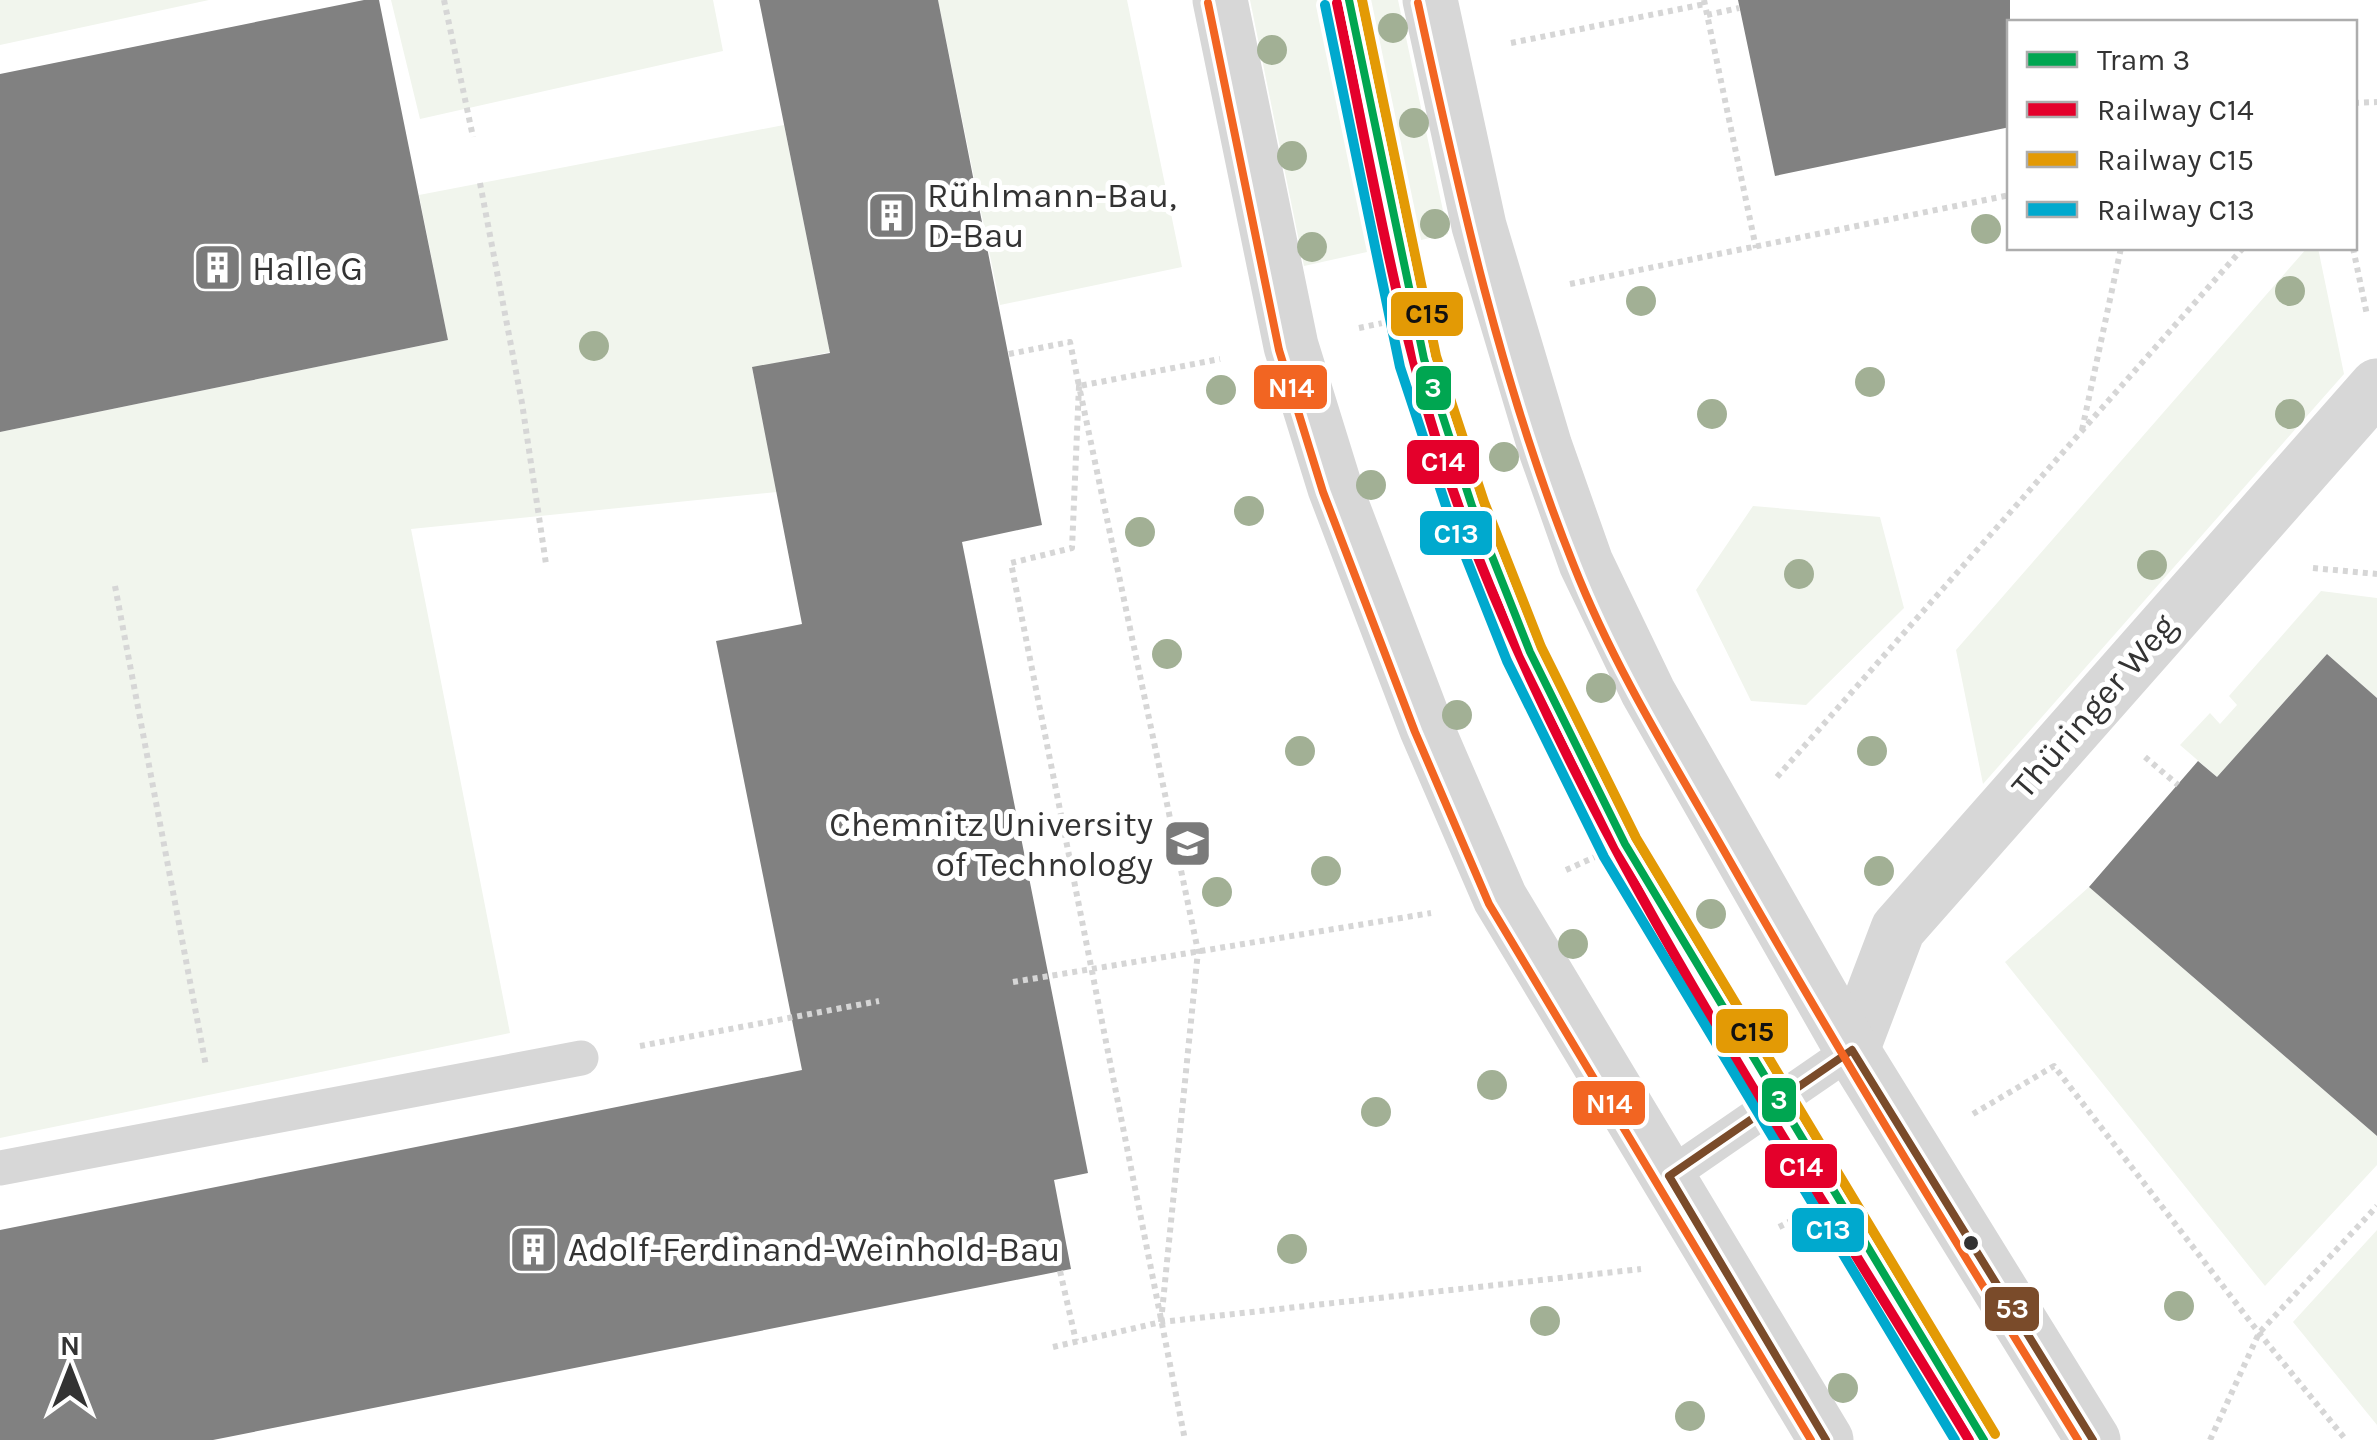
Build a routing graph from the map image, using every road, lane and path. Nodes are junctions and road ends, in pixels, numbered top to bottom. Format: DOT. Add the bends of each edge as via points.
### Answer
graph roads {
  1 [pos="444,0"];
  2 [pos="1220,0"];
  3 [pos="1430,0"];
  4 [pos="1705,2"];
  5 [pos="1740,8"];
  6 [pos="1707,15"];
  7 [pos="1441,57"];
  8 [pos="472,137"];
  9 [pos="480,183"];
  10 [pos="2007,196"];
  11 [pos="1756,248"];
  12 [pos="2121,250"];
  13 [pos="2241,250"];
  14 [pos="1502,301"];
  15 [pos="1291,346"];
  16 [pos="1009,354"];
  17 [pos="1079,386"];
  18 [pos="2377,386"];
  19 [pos="2082,431"];
  20 [pos="546,564"];
  21 [pos="115,586"];
  22 [pos="1710,804"];
  23 [pos="1500,898"];
  24 [pos="1198,951"];
  25 [pos="1088,968"];
  26 [pos="1013,982"];
  27 [pos="879,1001"];
  28 [pos="692,1035"];
  29 [pos="1852,1050"];
  30 [pos="581,1058"];
  31 [pos="218,1127"];
  32 [pos="0,1168"];
  33 [pos="1669,1176"];
  34 [pos="2377,1206"];
  35 [pos="1060,1271"];
  36 [pos="1161,1322"];
  37 [pos="1076,1342"];
  38 [pos="1185,1440"];
  39 [pos="1826,1440"];
  40 [pos="2093,1440"];
  41 [pos="2210,1440"];
  1 -- 8 [label="path"];
  2 -- 15 [label="street"];
  3 -- 7 [label="street"];
  4 -- 6 [label="path"];
  4 -- 7 [label="path"];
  5 -- 6 [label="path"];
  6 -- 11 [label="path"];
  7 -- 14 [label="street"];
  9 -- 20 [label="path"];
  10 -- 11 [label="path"];
  11 -- 14 [label="path"];
  12 -- 19 [label="path"];
  13 -- 19 [label="path"];
  14 -- 15 [label="path"];
  14 -- 22 [label="street" via="1586,563"];
  15 -- 17 [label="path"];
  15 -- 23 [label="street" via="1334,488"];
  16 -- 17 [label="path" via="1070,342"];
  17 -- 24 [label="path"];
  17 -- 25 [label="path" via="1072,548 1010,563"];
  18 -- 29 [label="street, Thüringer Weg" via="1898,929"];
  19 -- 22 [label="path" via="1779,776"];
  21 -- 31 [label="path"];
  22 -- 23 [label="path"];
  22 -- 29 [label="street"];
  23 -- 24 [label="path"];
  23 -- 33 [label="street"];
  24 -- 25 [label="path"];
  24 -- 36 [label="path"];
  25 -- 26 [label="path"];
  25 -- 36 [label="path"];
  27 -- 28 [label="path"];
  29 -- 33 [label="lane"];
  29 -- 40 [label="street"];
  30 -- 31 [label="lane"];
  31 -- 32 [label="lane"];
  33 -- 39 [label="street"];
  34 -- 41 [label="path" via="2258,1333"];
  35 -- 37 [label="path"];
  36 -- 38 [label="path"];
}
